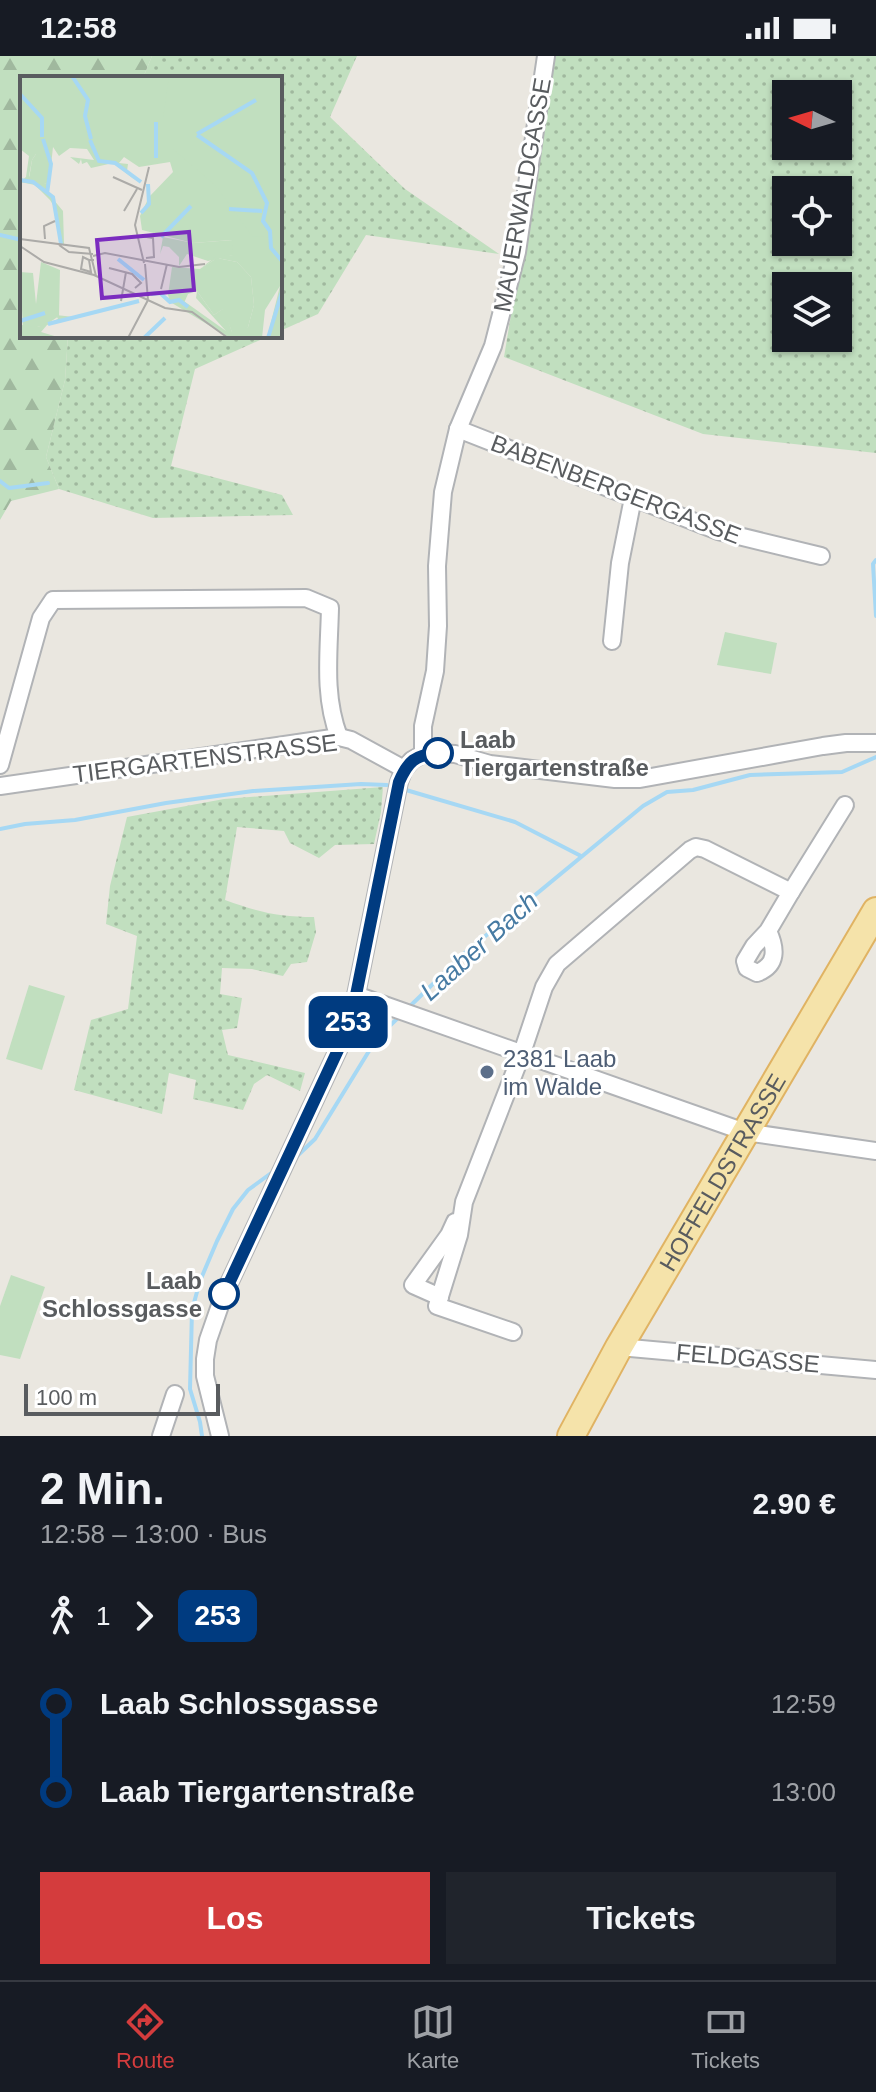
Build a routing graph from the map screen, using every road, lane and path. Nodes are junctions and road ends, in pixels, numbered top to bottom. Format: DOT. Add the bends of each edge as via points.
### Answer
graph roads {
  1 [pos="546,56"];
  2 [pos="458,429"];
  3 [pos="633,498"];
  4 [pos="821,556"];
  5 [pos="612,641"];
  6 [pos="339,737"];
  7 [pos="876,743"];
  8 [pos="423,754"];
  9 [pos="0,765"];
  10 [pos="404,769"];
  11 [pos="0,786"];
  12 [pos="845,805"];
  13 [pos="791,892"];
  14 [pos="876,911"];
  15 [pos="768,931"];
  16 [pos="356,995"];
  17 [pos="522,1053"];
  18 [pos="745,1132"];
  19 [pos="876,1151"];
  20 [pos="464,1202"];
  21 [pos="440,1297"];
  22 [pos="513,1332"];
  23 [pos="619,1347"];
  24 [pos="876,1370"];
  25 [pos="175,1394"];
  26 [pos="161,1436"];
  27 [pos="220,1436"];
  28 [pos="571,1436"];
  1 -- 2 [label="street, MAUERWALDGASSE" via="517,252 493,346"];
  2 -- 3 [label="street, BABENBERGERGASSE"];
  2 -- 8 [label="street, MAUERWALDGASSE" via="443,492 435,671 423,726"];
  3 -- 4 [label="street, BABENBERGERGASSE" via="718,531"];
  3 -- 5 [label="street"];
  6 -- 9 [label="street" via="328,699 330,608 306,598 53,600 41,618"];
  6 -- 10 [label="street, TIERGARTENSTRASSE"];
  6 -- 11 [label="street, TIERGARTENSTRASSE"];
  7 -- 8 [label="street" via="846,743 640,779"];
  8 -- 10 [label="street"];
  10 -- 16 [label="street"];
  12 -- 13 [label="street"];
  13 -- 15 [label="street"];
  13 -- 17 [label="street" via="705,849 690,850 557,964"];
  14 -- 18 [label="main road, HOFFELDSTRASSE"];
  16 -- 17 [label="street"];
  16 -- 27 [label="street" via="345,1035 224,1294 208,1340 205,1376"];
  17 -- 18 [label="street"];
  17 -- 20 [label="street"];
  18 -- 19 [label="street"];
  18 -- 23 [label="main road, HOFFELDSTRASSE"];
  20 -- 21 [label="street"];
  20 -- 21 [label="street" via="449,1235 413,1285"];
  21 -- 22 [label="street" via="437,1306"];
  23 -- 24 [label="street, FELDGASSE"];
  23 -- 28 [label="main road, HOFFELDSTRASSE"];
  25 -- 26 [label="street"];
}
